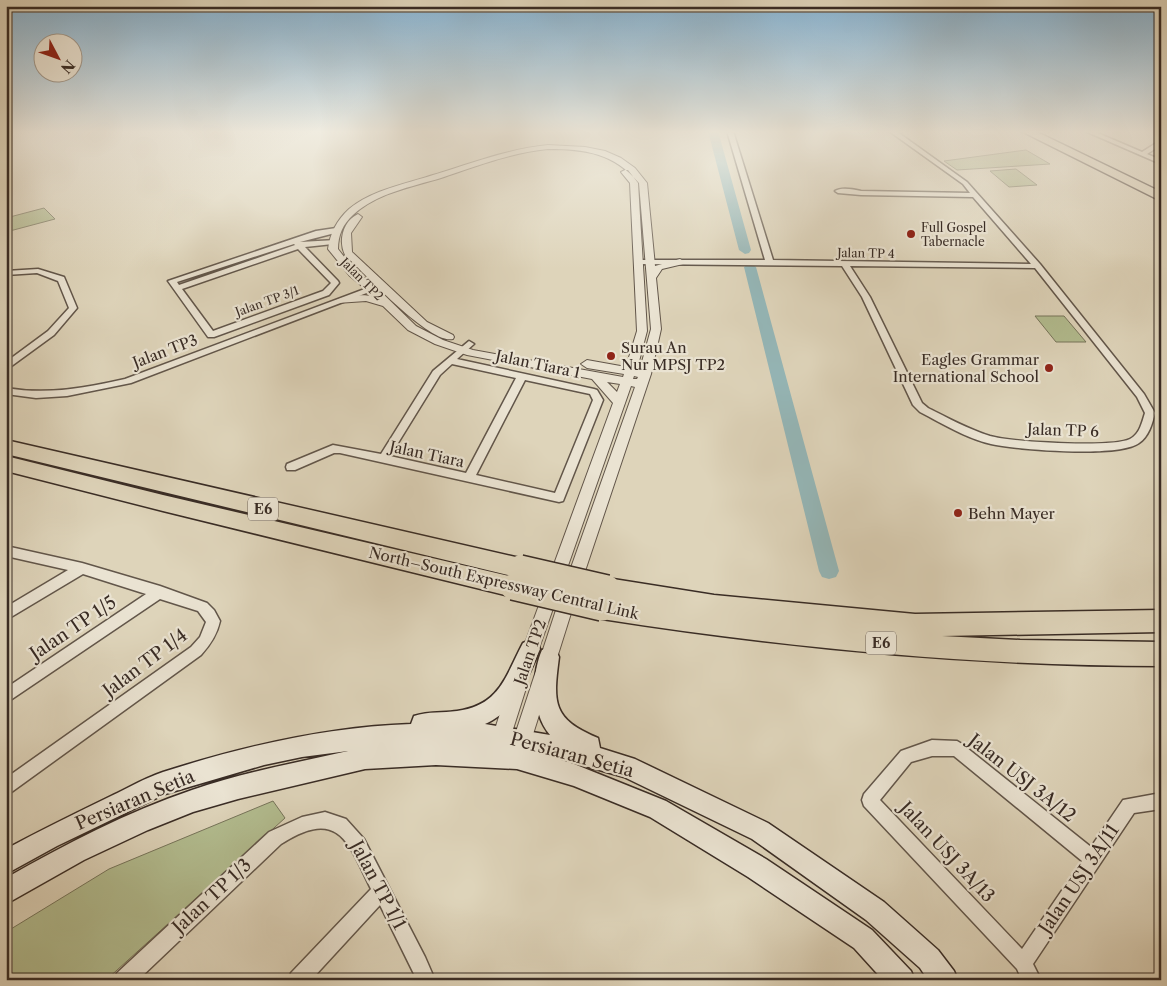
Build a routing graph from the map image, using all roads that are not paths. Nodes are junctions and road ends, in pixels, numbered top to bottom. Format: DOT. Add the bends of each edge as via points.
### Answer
graph roads {
  1 [pos="436,177"];
  2 [pos="453,177"];
  3 [pos="630,177"];
  4 [pos="640,177"];
  5 [pos="744,177"];
  6 [pos="957,177"];
  7 [pos="1120,177"];
  8 [pos="1136,177"];
  9 [pos="1161,189"];
  10 [pos="838,191"];
  11 [pos="975,195"];
  12 [pos="1161,197"];
  13 [pos="336,230"];
  14 [pos="333,242"];
  15 [pos="296,244"];
  16 [pos="766,249"];
  17 [pos="1027,254"];
  18 [pos="646,258"];
  19 [pos="680,261"];
  20 [pos="749,262"];
  21 [pos="770,263"];
  22 [pos="796,263"];
  23 [pos="1015,266"];
  24 [pos="1037,266"];
  25 [pos="852,270"];
  26 [pos="6,273"];
  27 [pos="353,274"];
  28 [pos="1046,277"];
  29 [pos="651,278"];
  30 [pos="376,286"];
  31 [pos="340,300"];
  32 [pos="390,307"];
  33 [pos="470,348"];
  34 [pos="636,354"];
  35 [pos="453,364"];
  36 [pos="6,367"];
  37 [pos="601,371"];
  38 [pos="522,376"];
  39 [pos="628,376"];
  40 [pos="643,379"];
  41 [pos="6,384"];
  42 [pos="6,391"];
  43 [pos="22,394"];
  44 [pos="619,402"];
  45 [pos="6,447"];
  46 [pos="383,460"];
  47 [pos="6,463"];
  48 [pos="291,467"];
  49 [pos="469,478"];
  50 [pos="559,498"];
  51 [pos="6,551"];
  52 [pos="82,568"];
  53 [pos="516,578"];
  54 [pos="160,592"];
  55 [pos="605,598"];
  56 [pos="6,614"];
  57 [pos="1161,621"];
  58 [pos="540,653"];
  59 [pos="1161,654"];
  60 [pos="6,696"];
  61 [pos="302,746"];
  62 [pos="509,747"];
  63 [pos="897,767"];
  64 [pos="6,788"];
  65 [pos="1161,801"];
  66 [pos="308,824"];
  67 [pos="760,831"];
  68 [pos="1092,858"];
  69 [pos="6,862"];
  70 [pos="382,890"];
  71 [pos="6,892"];
  72 [pos="1023,963"];
  73 [pos="133,976"];
  74 [pos="298,980"];
  75 [pos="426,980"];
  76 [pos="902,980"];
  77 [pos="946,980"];
  78 [pos="1032,980"];
  1 -- 13 [label="street, Jalan TP2" via="386,193 357,208"];
  2 -- 30 [label="street, Jalan TP2" via="391,197 365,210 349,227 344,238 348,253"];
  3 -- 18 [label="street, Jalan TP2" via="634,183"];
  4 -- 18 [label="street, Jalan TP2" via="644,183"];
  5 -- 16 [label="street"];
  6 -- 11 [label="street, Jalan TP 6"];
  7 -- 12 [label="highway"];
  8 -- 9 [label="highway"];
  10 -- 11 [label="street"];
  11 -- 17 [label="street, Jalan TP 6"];
  13 -- 14 [label="street, Jalan TP2"];
  13 -- 15 [label="street" via="319,232"];
  14 -- 15 [label="street"];
  14 -- 27 [label="street, Jalan TP2" via="333,249"];
  15 -- 15 [label="street, Jalan TP 3/1" via="335,283 326,293 211,335 177,288"];
  16 -- 20 [label="street"];
  16 -- 21 [label="street"];
  16 -- 22 [label="street" via="775,256"];
  17 -- 23 [label="street"];
  17 -- 24 [label="street, Jalan TP 6"];
  18 -- 19 [label="street, Jalan TP 4"];
  18 -- 19 [label="street" via="666,257"];
  18 -- 29 [label="street, Jalan TP2"];
  18 -- 34 [label="street, Jalan TP2" via="642,331"];
  19 -- 20 [label="street, Jalan TP 4"];
  19 -- 29 [label="street" via="659,267"];
  20 -- 21 [label="street, Jalan TP 4"];
  21 -- 22 [label="street, Jalan TP 4"];
  22 -- 25 [label="street, Jalan TP 4" via="828,264"];
  23 -- 24 [label="street, Jalan TP 4"];
  23 -- 25 [label="street, Jalan TP 4" via="872,264"];
  23 -- 28 [label="street"];
  24 -- 28 [label="street, Jalan TP 6"];
  25 -- 28 [label="street, Jalan TP 6" via="918,405 924,410 975,435 1007,443 1115,446 1134,441 1146,429 1150,413 1146,405"];
  26 -- 36 [label="street" via="38,272 61,279 73,308 55,332"];
  27 -- 30 [label="street, Jalan TP2"];
  27 -- 31 [label="street" via="353,288"];
  29 -- 40 [label="street, Jalan TP2" via="656,328"];
  30 -- 31 [label="street, Jalan TP3"];
  30 -- 32 [label="street, Jalan TP2"];
  30 -- 33 [label="street, Jalan TP2" via="423,324"];
  31 -- 32 [label="street" via="367,298"];
  31 -- 43 [label="street, Jalan TP3" via="117,384 80,391"];
  32 -- 33 [label="street, Jalan TP2" via="412,328 439,342"];
  33 -- 35 [label="street"];
  33 -- 37 [label="street, Jalan TP2"];
  34 -- 37 [label="street"];
  34 -- 39 [label="street, Jalan TP2"];
  35 -- 38 [label="street, Jalan Tiara 1"];
  35 -- 46 [label="street" via="436,373"];
  37 -- 39 [label="street, Jalan TP2"];
  37 -- 44 [label="street"];
  38 -- 49 [label="street"];
  38 -- 50 [label="street, Jalan Tiara 1" via="583,388 594,392 598,400"];
  39 -- 40 [label="street, Jalan TP2"];
  39 -- 44 [label="street, Jalan TP2"];
  40 -- 58 [label="street, Jalan TP2"];
  41 -- 43 [label="street"];
  42 -- 43 [label="street, Jalan TP3"];
  44 -- 58 [label="street, Jalan TP2"];
  45 -- 53 [label="highway, North–South Expressway Central Link / E6"];
  46 -- 48 [label="street, Jalan Tiara" via="333,449"];
  46 -- 49 [label="street, Jalan Tiara"];
  47 -- 53 [label="highway, North–South Expressway Central Link / E6" via="172,505"];
  49 -- 50 [label="street, Jalan Tiara"];
  51 -- 52 [label="street, Jalan TP 1/4"];
  52 -- 54 [label="street, Jalan TP 1/4"];
  52 -- 56 [label="street"];
  53 -- 55 [label="highway, North–South Expressway Central Link / E6, bridge"];
  54 -- 60 [label="street, Jalan TP 1/5"];
  54 -- 64 [label="street, Jalan TP 1/4" via="202,608 209,614 213,621 205,641 184,660"];
  55 -- 57 [label="highway, North–South Expressway Central Link / E6" via="915,625"];
  55 -- 59 [label="highway, North–South Expressway Central Link / E6" via="796,636 950,650"];
  58 -- 61 [label="main road" via="506,697 487,713 465,721 380,727 335,735"];
  58 -- 62 [label="street, Jalan TP2"];
  58 -- 62 [label="street, Jalan TP2"];
  58 -- 67 [label="main road" via="545,705 556,727 574,742 667,775 716,800"];
  61 -- 62 [label="main road, Persiaran Setia" via="381,736 459,733"];
  61 -- 69 [label="main road, Persiaran Setia" via="226,764 162,784"];
  62 -- 67 [label="main road, Persiaran Setia" via="541,743 627,767"];
  62 -- 71 [label="main road, Persiaran Setia" via="365,758 238,788 142,821 76,852"];
  62 -- 76 [label="main road, Persiaran Setia" via="658,810 757,868 863,939"];
  63 -- 68 [label="street, Jalan USJ 3A/12" via="906,756 932,748 957,749"];
  63 -- 72 [label="street, Jalan USJ 3A/13" via="870,800"];
  65 -- 68 [label="street, Jalan USJ 3A/11" via="1129,806"];
  66 -- 70 [label="street, Jalan TP 1/1" via="331,821 350,834"];
  66 -- 73 [label="street, Jalan TP 1/3" via="274,838"];
  67 -- 77 [label="main road, Persiaran Setia" via="875,911 929,958"];
  68 -- 72 [label="street, Jalan USJ 3A/11"];
  70 -- 74 [label="street"];
  70 -- 75 [label="street, Jalan TP 1/1"];
  72 -- 78 [label="street"];
}
